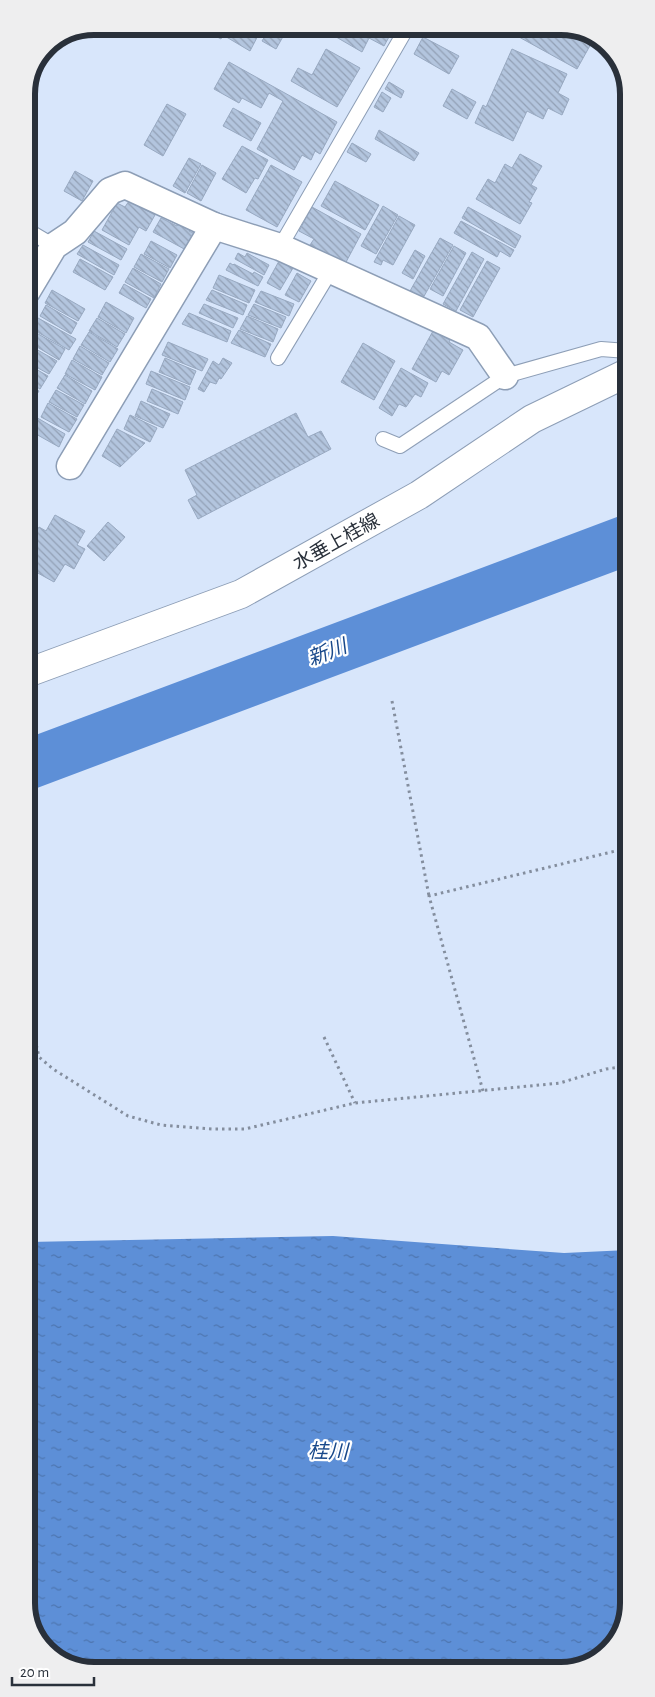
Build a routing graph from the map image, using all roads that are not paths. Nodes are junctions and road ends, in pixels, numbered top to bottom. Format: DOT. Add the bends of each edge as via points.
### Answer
graph roads {
  1 [pos="403,35"];
  2 [pos="214,226"];
  3 [pos="35,235"];
  4 [pos="54,246"];
  5 [pos="280,247"];
  6 [pos="330,270"];
  7 [pos="35,278"];
  8 [pos="620,350"];
  9 [pos="278,358"];
  10 [pos="505,376"];
  11 [pos="620,376"];
  12 [pos="383,439"];
  13 [pos="70,466"];
  14 [pos="35,671"];
  1 -- 5 [label="lane"];
  2 -- 4 [label="street" via="126,185 110,190 75,232"];
  2 -- 5 [label="street"];
  2 -- 13 [label="street"];
  3 -- 4 [label="lane"];
  4 -- 7 [label="street"];
  5 -- 6 [label="street"];
  6 -- 9 [label="lane"];
  6 -- 10 [label="street" via="478,337"];
  8 -- 10 [label="lane" via="601,349"];
  10 -- 12 [label="lane" via="400,446"];
  11 -- 14 [label="main road, 水垂上桂線" via="532,419 418,495 241,594"];
}
